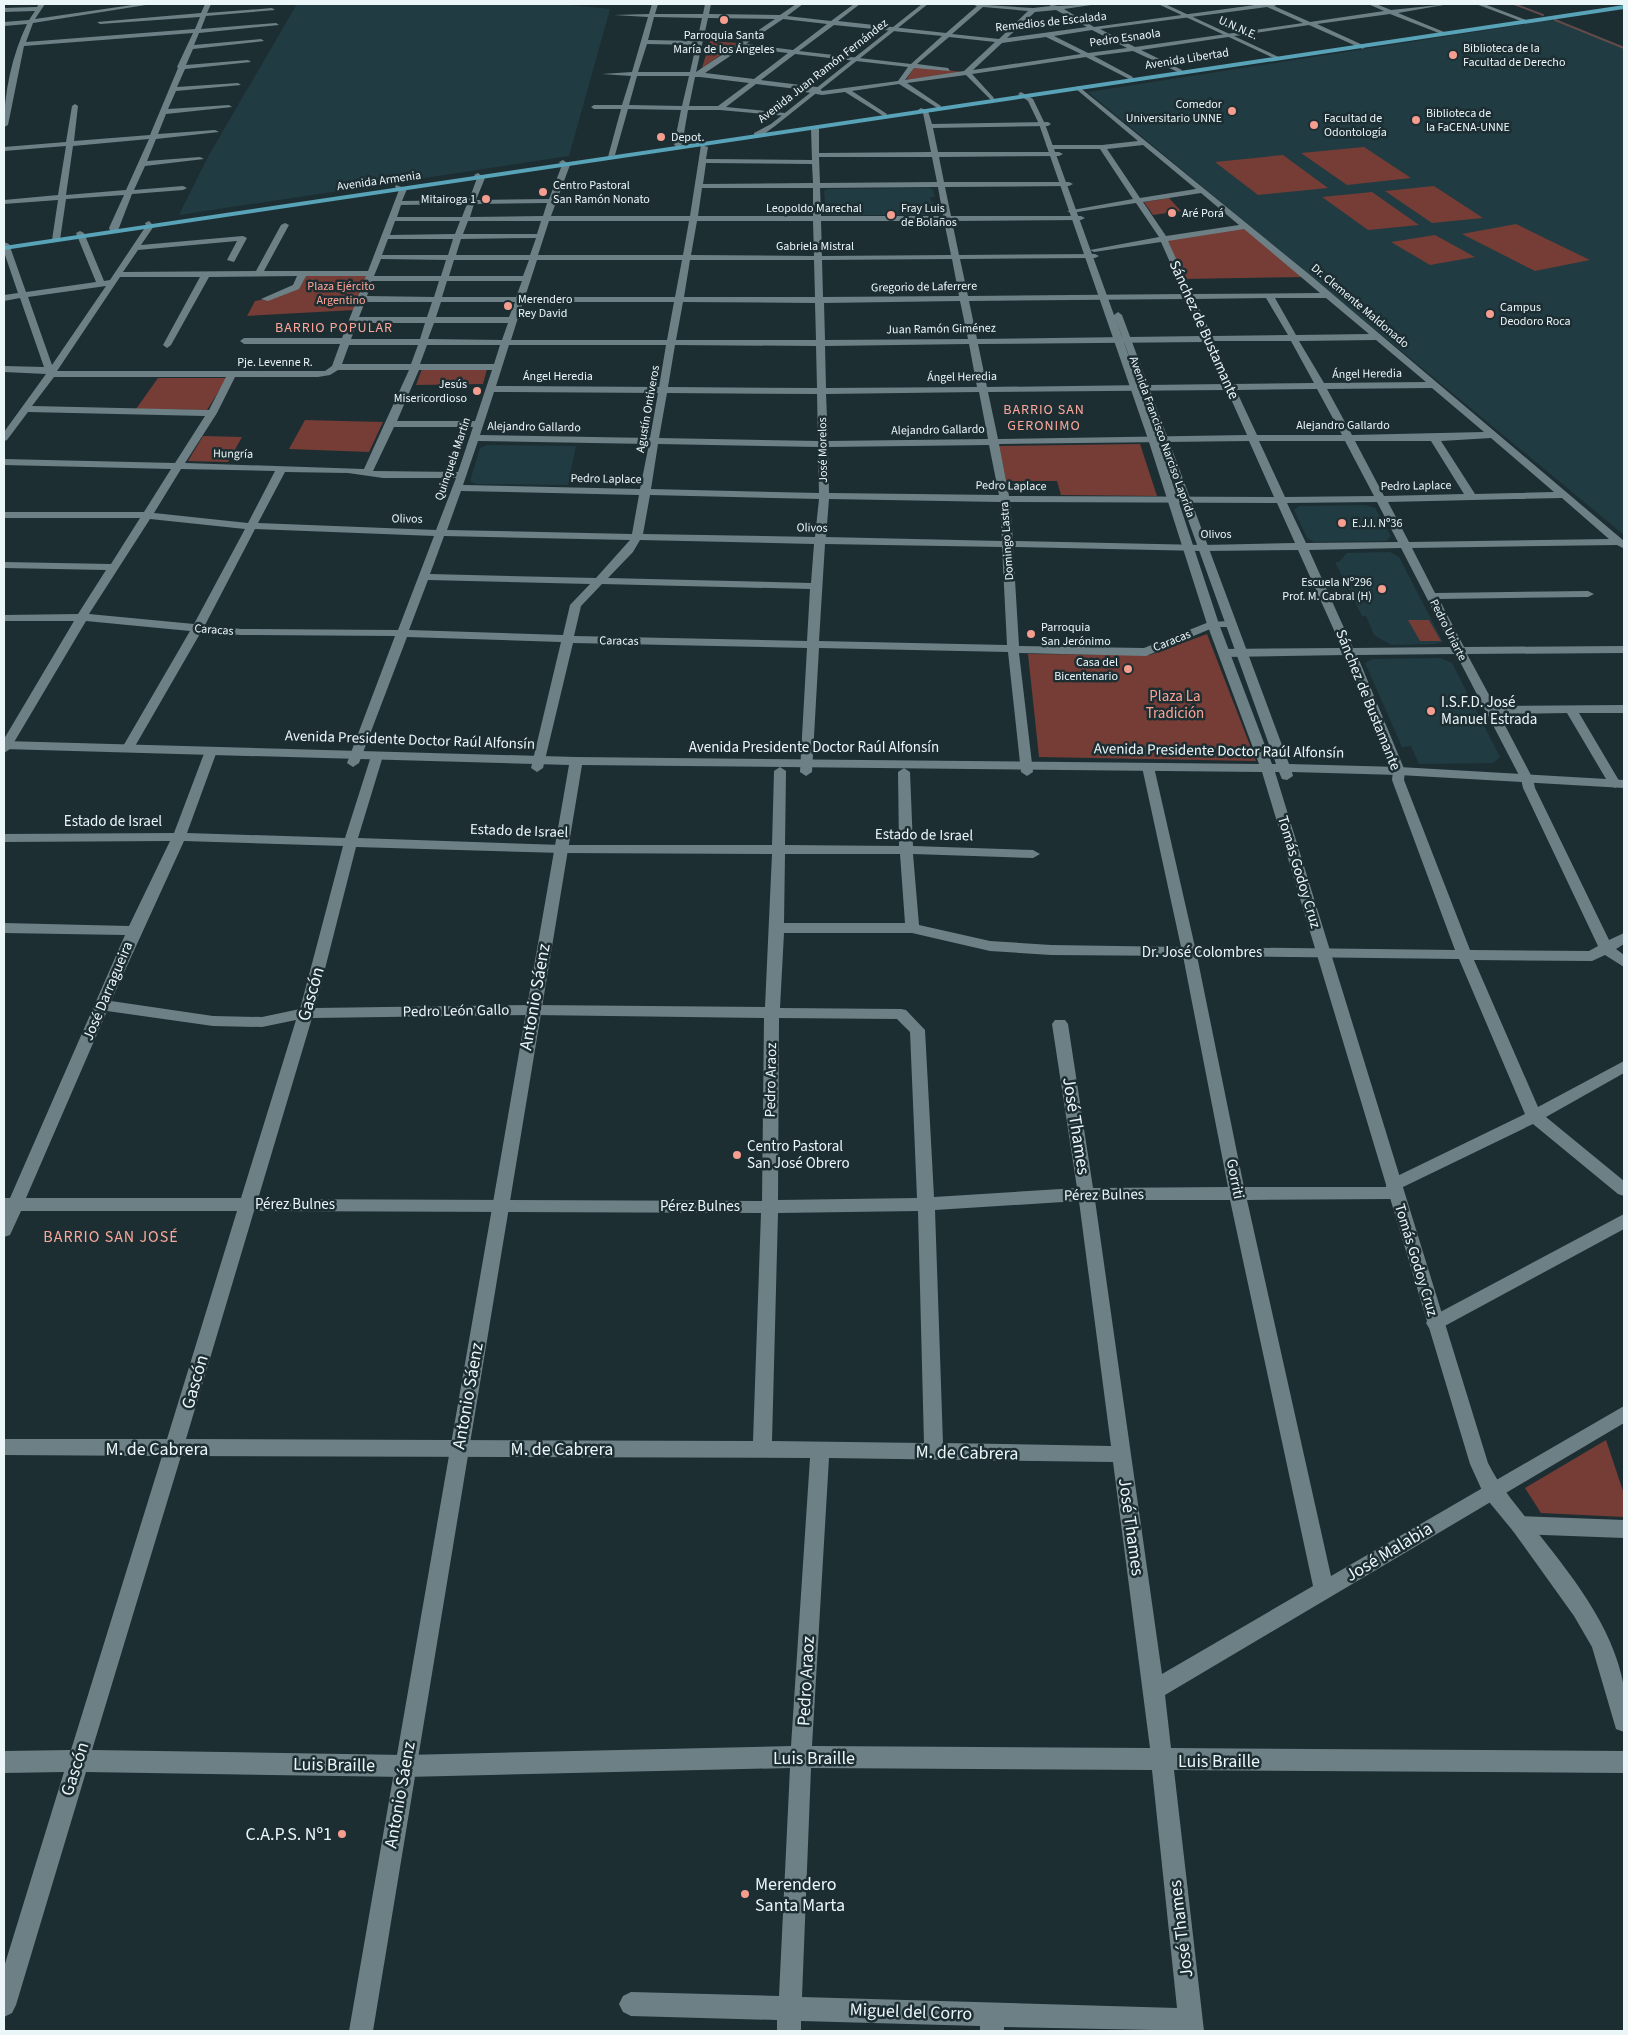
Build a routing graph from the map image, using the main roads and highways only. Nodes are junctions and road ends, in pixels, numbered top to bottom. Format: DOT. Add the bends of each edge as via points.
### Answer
graph roads {
  1 [pos="1624,6"];
  2 [pos="1277,58"];
  3 [pos="1030,95"];
  4 [pos="924,111"];
  5 [pos="773,125"];
  6 [pos="790,129"];
  7 [pos="758,134"];
  8 [pos="679,146"];
  9 [pos="565,164"];
  10 [pos="4,246"];
  1 -- 2 [label="main road, Avenida Libertad"];
  2 -- 3 [label="main road, Avenida Libertad"];
  2 -- 3 [label="main road, Avenida Libertad"];
  3 -- 4 [label="main road, Avenida Libertad"];
  3 -- 4 [label="main road, Avenida Libertad"];
  4 -- 6 [label="main road, Avenida Libertad"];
  4 -- 7 [label="main road, Avenida Libertad" via="815,129"];
  5 -- 6 [label="main road"];
  6 -- 7 [label="main road, Avenida Libertad"];
  7 -- 8 [label="main road, Avenida Armenia"];
  7 -- 8 [label="main road" via="748,141 704,147"];
  8 -- 9 [label="main road, Avenida Armenia"];
  8 -- 9 [label="main road, Avenida Armenia"];
  9 -- 10 [label="main road, Avenida Armenia"];
}
